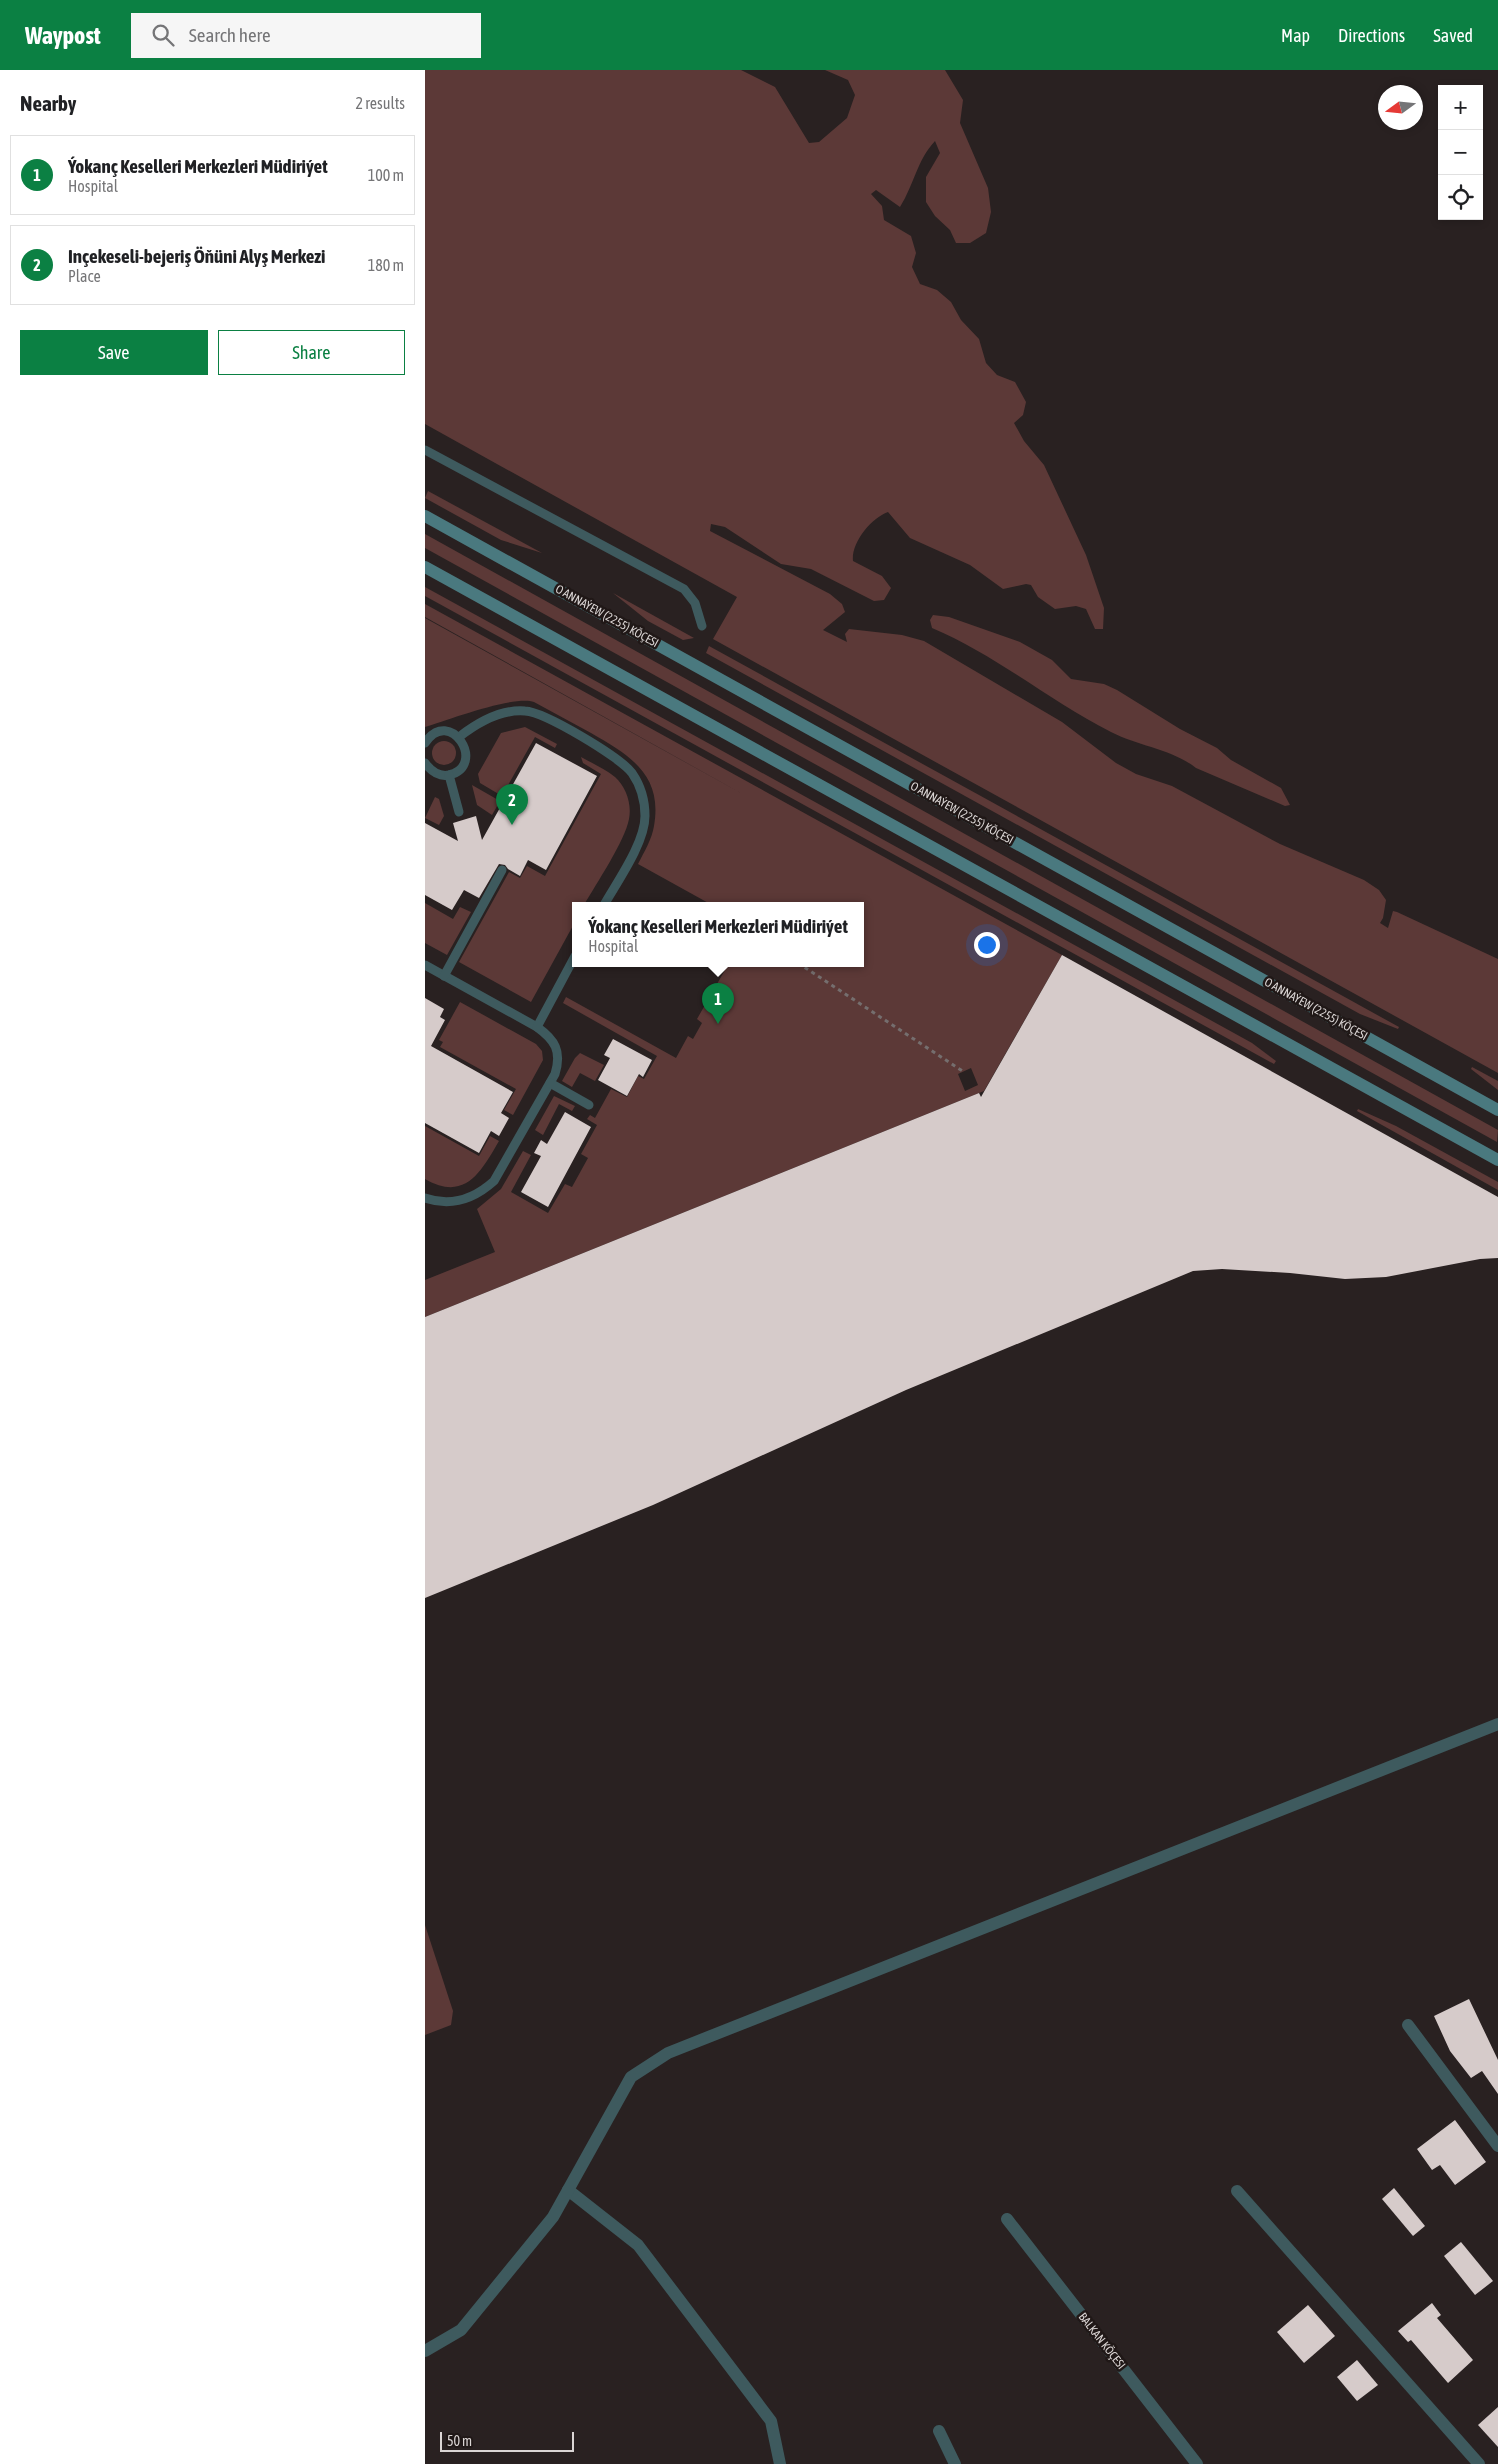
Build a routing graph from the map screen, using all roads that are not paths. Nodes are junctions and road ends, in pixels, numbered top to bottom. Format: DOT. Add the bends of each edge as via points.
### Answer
graph roads {
  1 [pos="425,450"];
  2 [pos="425,516"];
  3 [pos="425,567"];
  4 [pos="702,626"];
  5 [pos="459,737"];
  6 [pos="425,743"];
  7 [pos="425,763"];
  8 [pos="449,774"];
  9 [pos="459,812"];
  10 [pos="502,870"];
  11 [pos="606,902"];
  12 [pos="572,962"];
  13 [pos="425,965"];
  14 [pos="444,976"];
  15 [pos="537,1027"];
  16 [pos="550,1083"];
  17 [pos="589,1105"];
  18 [pos="1498,1110"];
  19 [pos="1498,1160"];
  20 [pos="425,1198"];
  21 [pos="1497,1727"];
  22 [pos="1408,2025"];
  23 [pos="1498,2146"];
  24 [pos="568,2190"];
  25 [pos="1237,2191"];
  26 [pos="1007,2219"];
  27 [pos="425,2351"];
  28 [pos="939,2431"];
  29 [pos="780,2464"];
  30 [pos="955,2464"];
  31 [pos="1197,2464"];
  32 [pos="1479,2464"];
  1 -- 4 [label="lane" via="684,589 695,602"];
  2 -- 18 [label="main road, O ANNAÝEW (2255) KÖÇESI"];
  3 -- 19 [label="main road"];
  5 -- 6 [label="lane" via="443,731"];
  5 -- 8 [label="lane" via="465,746 465,760 461,767"];
  5 -- 11 [label="lane" via="485,720 525,711 546,718 615,757 628,768 642,794 645,811 643,829"];
  7 -- 8 [label="lane" via="435,773"];
  8 -- 9 [label="lane"];
  10 -- 14 [label="lane"];
  12 -- 15 [label="lane"];
  13 -- 14 [label="lane"];
  14 -- 15 [label="lane"];
  15 -- 16 [label="lane" via="558,1048 559,1061"];
  16 -- 17 [label="lane"];
  16 -- 20 [label="lane" via="494,1181 481,1192 451,1202"];
  21 -- 24 [label="street" via="668,2053 631,2077"];
  22 -- 23 [label="street"];
  24 -- 27 [label="street" via="553,2217 461,2330"];
  24 -- 29 [label="street" via="638,2245 771,2421"];
  25 -- 32 [label="street"];
  26 -- 31 [label="street, BALKAN KÖÇESI"];
  28 -- 30 [label="street"];
}
